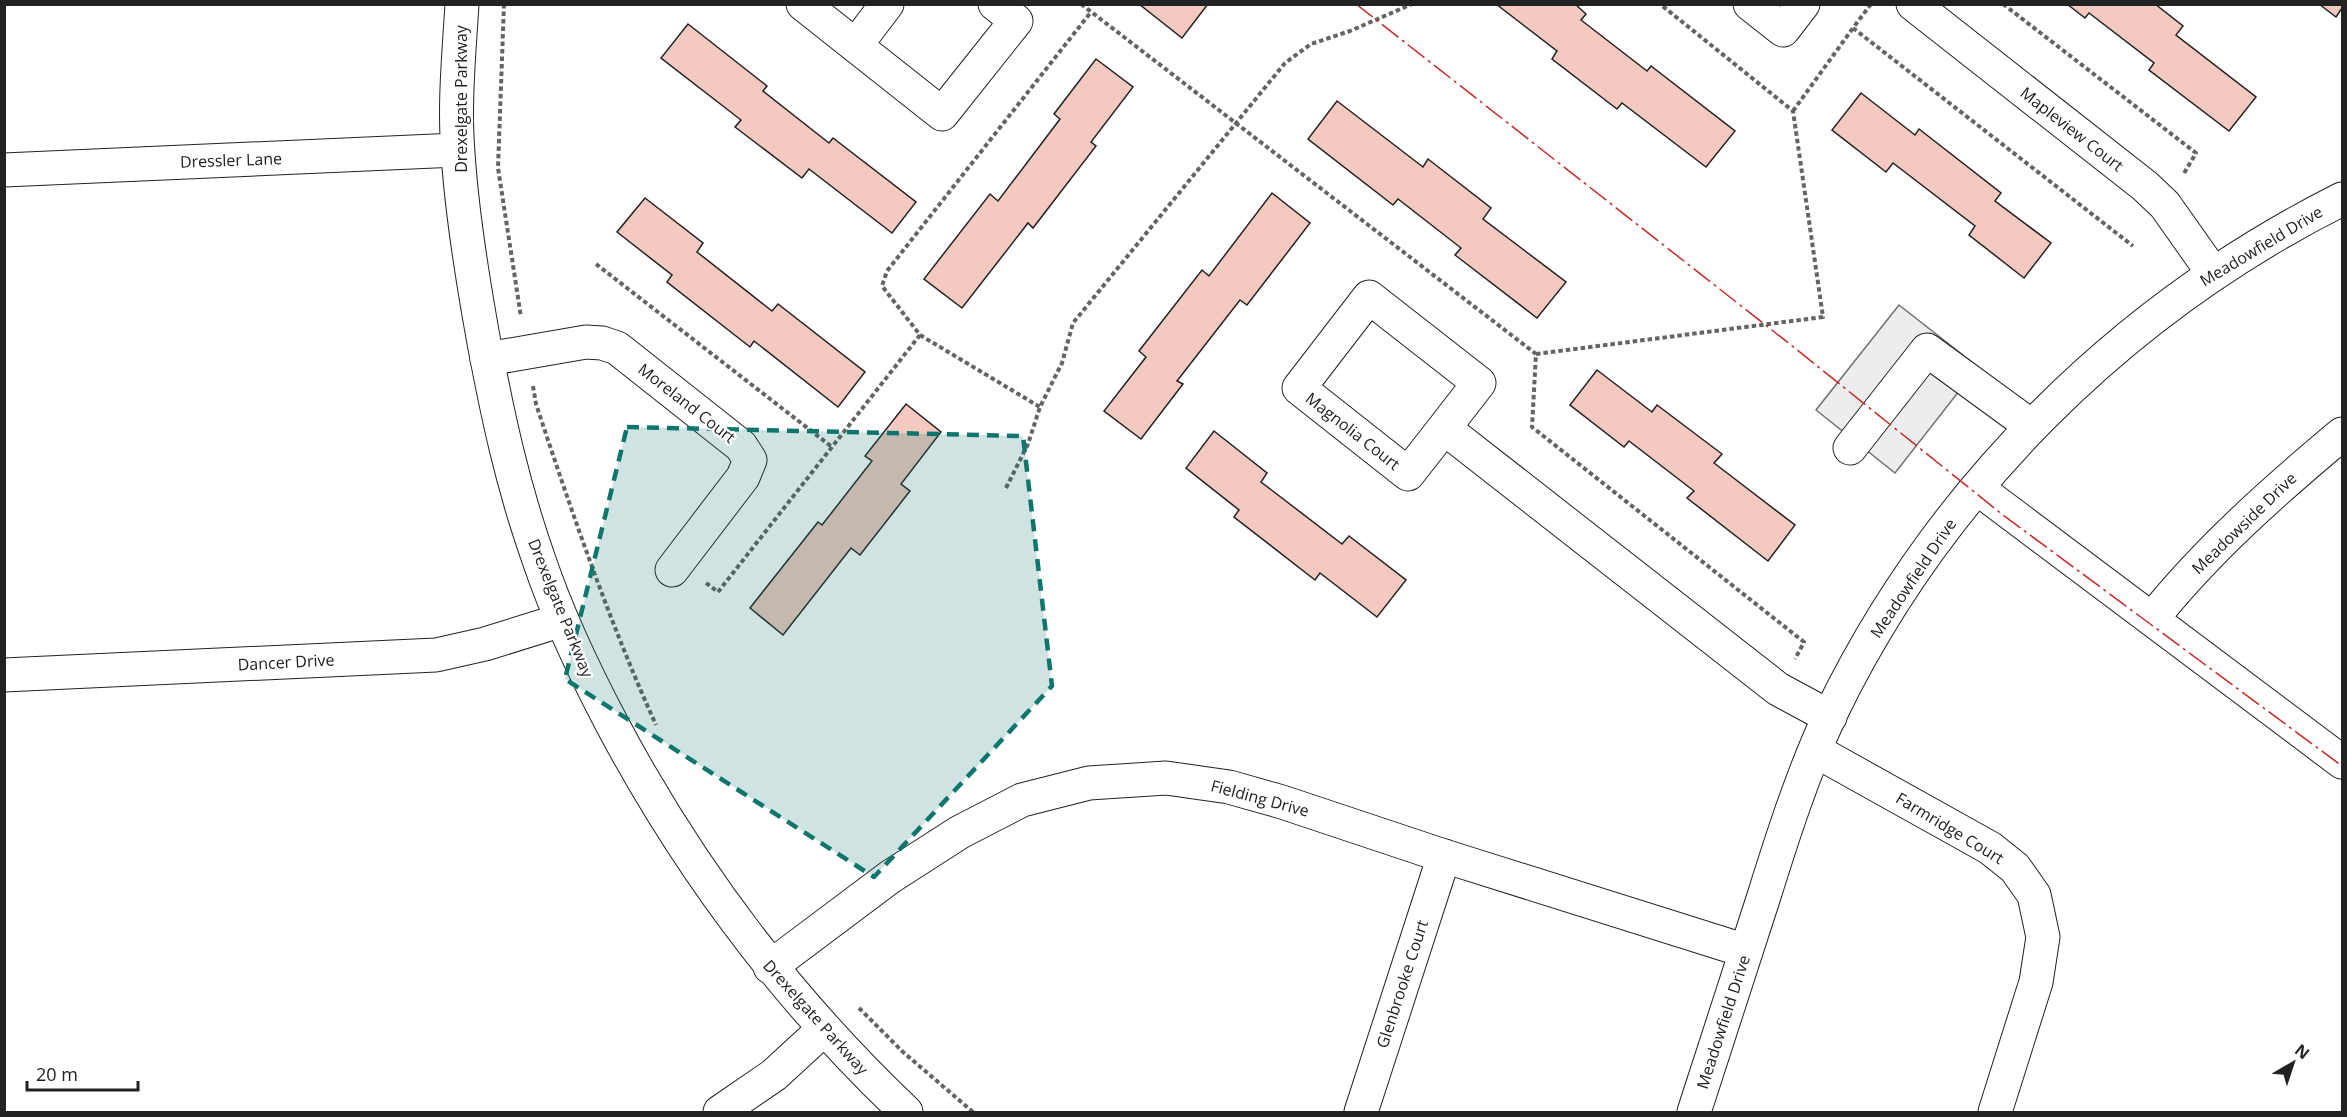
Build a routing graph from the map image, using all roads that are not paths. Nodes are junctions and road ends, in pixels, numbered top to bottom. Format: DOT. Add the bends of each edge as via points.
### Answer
graph roads {
  1 [pos="462,4"];
  2 [pos="803,4"];
  3 [pos="887,4"];
  4 [pos="995,4"];
  5 [pos="1750,4"];
  6 [pos="1803,4"];
  7 [pos="1913,4"];
  8 [pos="856,45"];
  9 [pos="457,150"];
  10 [pos="4,170"];
  11 [pos="2343,199"];
  12 [pos="2213,273"];
  13 [pos="487,359"];
  14 [pos="2031,426"];
  15 [pos="1444,428"];
  16 [pos="2343,434"];
  17 [pos="1850,448"];
  18 [pos="1977,488"];
  19 [pos="675,565"];
  20 [pos="2152,619"];
  21 [pos="562,620"];
  22 [pos="4,675"];
  23 [pos="1830,717"];
  24 [pos="1816,751"];
  25 [pos="2343,762"];
  26 [pos="1444,856"];
  27 [pos="1746,951"];
  28 [pos="770,967"];
  29 [pos="824,1029"];
  30 [pos="720,1113"];
  31 [pos="906,1113"];
  32 [pos="1361,1113"];
  33 [pos="1694,1113"];
  34 [pos="1995,1113"];
  1 -- 9 [label="street, Drexelgate Parkway"];
  2 -- 8 [label="street"];
  3 -- 8 [label="street"];
  4 -- 8 [label="street" via="1016,21 942,114"];
  5 -- 6 [label="street" via="1783,30"];
  7 -- 12 [label="street, Mapleview Court" via="2145,186 2165,205"];
  9 -- 10 [label="street, Dressler Lane"];
  9 -- 13 [label="street, Drexelgate Parkway" via="471,271"];
  11 -- 12 [label="street, Meadowfield Drive"];
  12 -- 14 [label="street, Meadowfield Drive" via="2123,340"];
  13 -- 19 [label="street, Moreland Court" via="586,342 617,348 741,446 750,460 743,477"];
  13 -- 21 [label="street, Drexelgate Parkway" via="515,483"];
  14 -- 17 [label="street" via="1928,350"];
  14 -- 18 [label="street, Meadowfield Drive"];
  15 -- 15 [label="street, Magnolia Court" via="1479,383 1369,297 1299,388 1408,474"];
  15 -- 23 [label="street" via="1778,689"];
  16 -- 20 [label="street, Meadowside Drive" via="2293,475 2199,565"];
  18 -- 20 [label="street"];
  18 -- 23 [label="street, Meadowfield Drive" via="1882,621"];
  20 -- 25 [label="street"];
  21 -- 22 [label="street, Dancer Drive" via="436,655"];
  21 -- 28 [label="street, Drexelgate Parkway" via="639,774 681,844"];
  23 -- 24 [label="street, Meadowfield Drive"];
  24 -- 27 [label="street, Meadowfield Drive" via="1791,810"];
  24 -- 34 [label="street, Farmridge Court" via="1990,848 2015,868 2034,895 2043,937 2036,982"];
  26 -- 27 [label="street, Fielding Drive"];
  26 -- 28 [label="street, Fielding Drive" via="1229,787 1166,778 1089,783 1022,800 960,831"];
  26 -- 32 [label="street, Glenbrooke Court"];
  27 -- 33 [label="street, Meadowfield Drive"];
  28 -- 29 [label="street, Drexelgate Parkway"];
  29 -- 30 [label="street" via="774,1075"];
  29 -- 31 [label="street, Drexelgate Parkway"];
}
